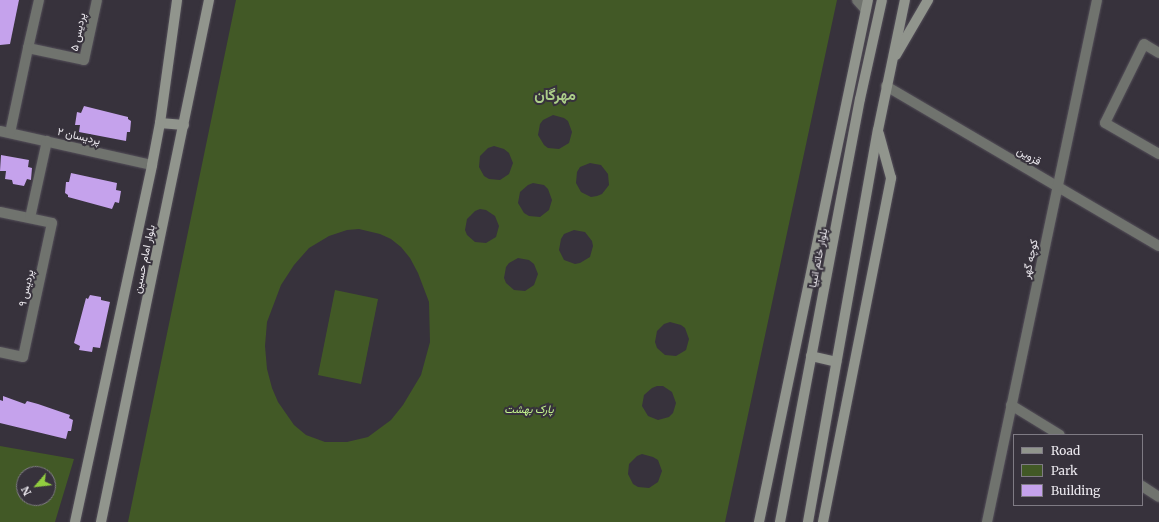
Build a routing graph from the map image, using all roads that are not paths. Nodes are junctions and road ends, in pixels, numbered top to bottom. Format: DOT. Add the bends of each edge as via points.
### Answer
graph roads {
  1 [pos="39,0"];
  2 [pos="97,0"];
  3 [pos="177,0"];
  4 [pos="210,0"];
  5 [pos="857,0"];
  6 [pos="882,0"];
  7 [pos="905,0"];
  8 [pos="928,0"];
  9 [pos="1097,0"];
  10 [pos="867,5"];
  11 [pos="28,48"];
  12 [pos="1159,53"];
  13 [pos="891,63"];
  14 [pos="886,86"];
  15 [pos="160,123"];
  16 [pos="184,125"];
  17 [pos="878,130"];
  18 [pos="5,132"];
  19 [pos="47,141"];
  20 [pos="1159,154"];
  21 [pos="152,165"];
  22 [pos="1058,186"];
  23 [pos="0,212"];
  24 [pos="30,218"];
  25 [pos="1159,246"];
  26 [pos="0,352"];
  27 [pos="811,356"];
  28 [pos="836,362"];
  29 [pos="1011,405"];
  30 [pos="1058,434"];
  31 [pos="1143,487"];
  32 [pos="1159,497"];
  33 [pos="75,522"];
  34 [pos="101,522"];
  35 [pos="759,522"];
  36 [pos="780,522"];
  37 [pos="808,522"];
  38 [pos="823,522"];
  39 [pos="987,522"];
  1 -- 11 [label="street"];
  2 -- 11 [label="street, پردیس ۵" via="84,60"];
  3 -- 15 [label="main road, بلوار امام حسین"];
  4 -- 16 [label="main road, بلوار امام حسین"];
  5 -- 10 [label="street"];
  6 -- 27 [label="main road, بلوار خاتم انبیا" via="860,99"];
  7 -- 13 [label="main road"];
  8 -- 13 [label="main road"];
  9 -- 22 [label="street, کوچه گهر"];
  10 -- 35 [label="main road"];
  11 -- 18 [label="street"];
  12 -- 20 [label="street" via="1144,44 1105,123"];
  13 -- 14 [label="main road"];
  14 -- 17 [label="main road"];
  14 -- 22 [label="street, قزوین"];
  15 -- 16 [label="main road"];
  15 -- 21 [label="main road, بلوار امام حسین"];
  16 -- 34 [label="main road, بلوار امام حسین"];
  17 -- 28 [label="main road"];
  17 -- 38 [label="main road" via="891,178"];
  18 -- 19 [label="street, پردیسان ۲"];
  19 -- 21 [label="street, پردیسان ۲"];
  19 -- 24 [label="street"];
  21 -- 33 [label="main road, بلوار امام حسین"];
  22 -- 25 [label="street, قزوین"];
  22 -- 29 [label="street, کوچه گهر"];
  23 -- 24 [label="street, پردیس ۹"];
  24 -- 26 [label="street, پردیس ۹" via="52,223 25,350 23,357"];
  27 -- 28 [label="main road"];
  27 -- 36 [label="main road, بلوار خاتم انبیا"];
  28 -- 37 [label="main road"];
  29 -- 30 [label="street"];
  29 -- 39 [label="street, کوچه گهر"];
  31 -- 32 [label="street"];
}
